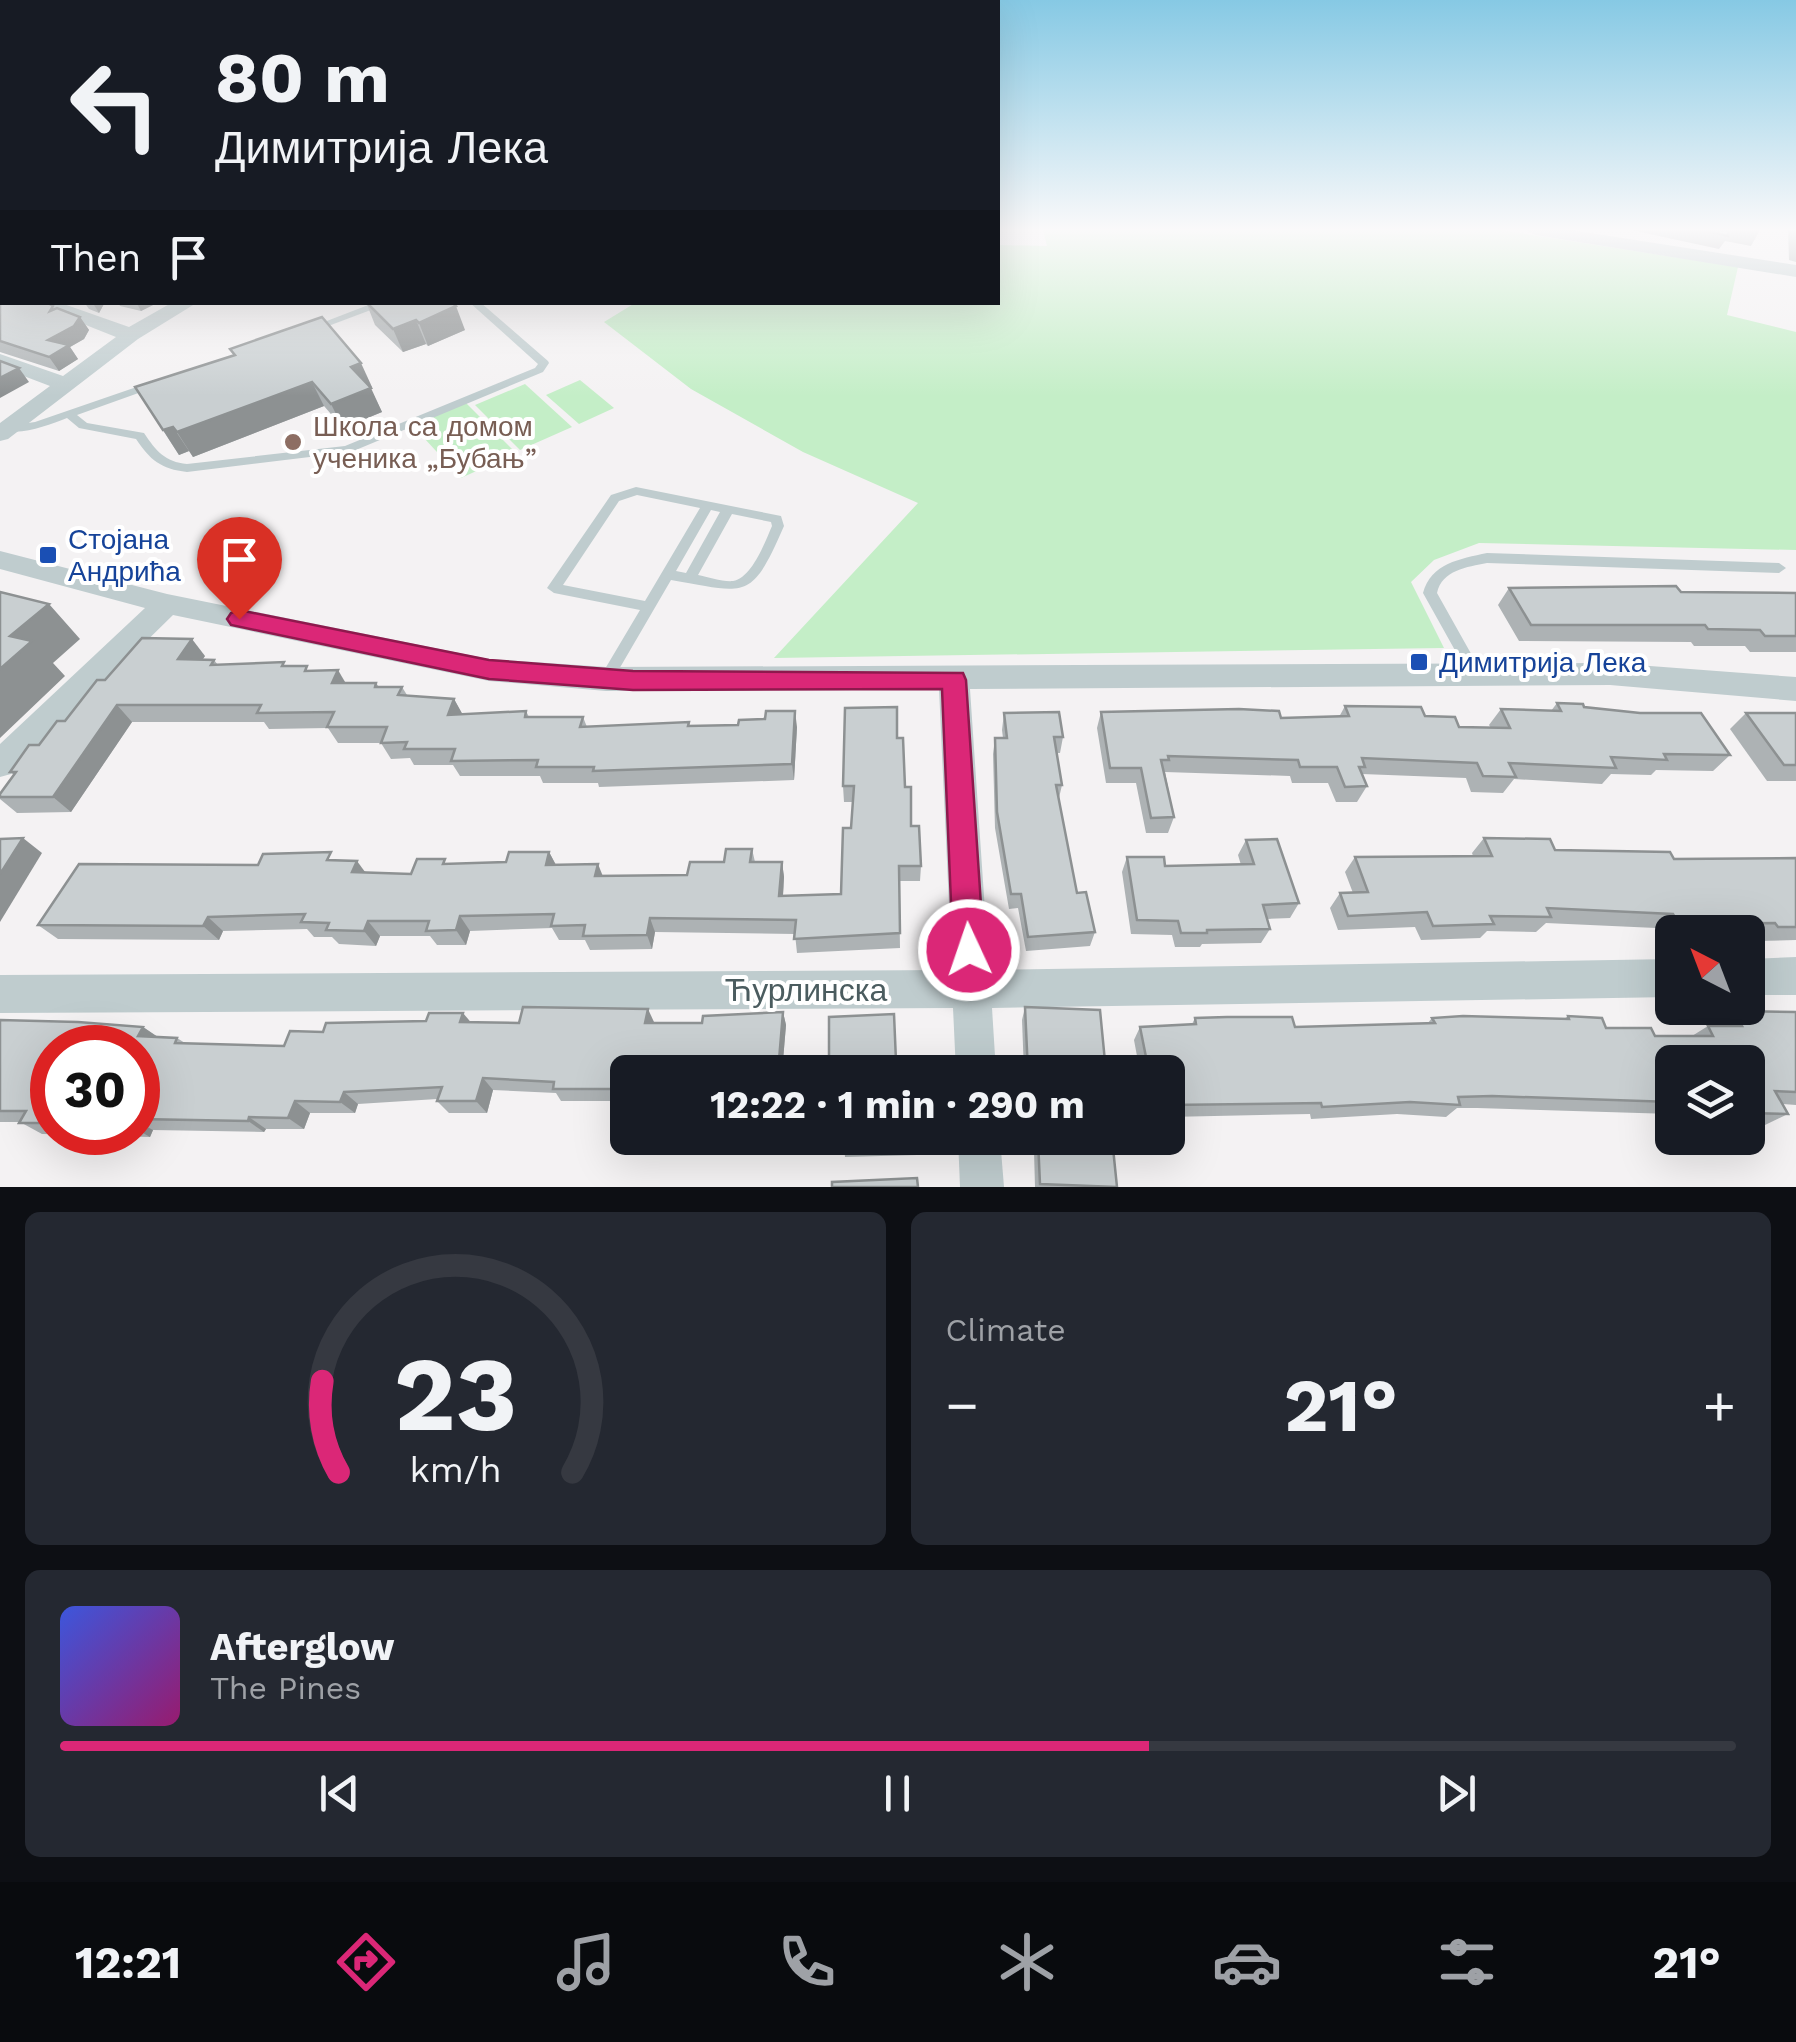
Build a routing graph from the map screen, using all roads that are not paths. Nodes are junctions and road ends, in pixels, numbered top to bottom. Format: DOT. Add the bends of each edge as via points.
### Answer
graph roads {
  1 [pos="46,305"];
  2 [pos="183,305"];
  3 [pos="379,305"];
  4 [pos="477,305"];
  5 [pos="294,335"];
  6 [pos="131,336"];
  7 [pos="0,360"];
  8 [pos="162,381"];
  9 [pos="63,383"];
  10 [pos="68,414"];
  11 [pos="4,432"];
  12 [pos="708,505"];
  13 [pos="729,508"];
  14 [pos="0,560"];
  15 [pos="1779,568"];
  16 [pos="666,574"];
  17 [pos="690,578"];
  18 [pos="167,604"];
  19 [pos="647,606"];
  20 [pos="1476,674"];
  21 [pos="606,678"];
  22 [pos="954,680"];
  23 [pos="1796,689"];
  24 [pos="0,764"];
  25 [pos="1796,976"];
  26 [pos="1765,977"];
  27 [pos="1655,978"];
  28 [pos="971,989"];
  29 [pos="0,994"];
  30 [pos="975,1055"];
  31 [pos="980,1155"];
  32 [pos="982,1187"];
  1 -- 6 [label="street"];
  2 -- 6 [label="street"];
  3 -- 5 [label="lane"];
  4 -- 10 [label="lane" via="544,363 539,370 347,449 167,466 156,462 140,436 84,426"];
  6 -- 9 [label="street"];
  7 -- 9 [label="street"];
  8 -- 10 [label="lane"];
  9 -- 11 [label="street"];
  10 -- 11 [label="lane"];
  12 -- 13 [label="lane"];
  12 -- 16 [label="lane"];
  12 -- 19 [label="lane" via="625,492 554,588"];
  13 -- 17 [label="lane"];
  13 -- 17 [label="lane" via="770,516 778,526 752,577 734,586"];
  14 -- 18 [label="street"];
  15 -- 20 [label="lane" via="1487,558 1454,565 1433,581 1430,593"];
  16 -- 17 [label="lane"];
  16 -- 19 [label="lane"];
  18 -- 21 [label="street" via="489,670"];
  18 -- 24 [label="street"];
  19 -- 21 [label="lane"];
  20 -- 22 [label="street"];
  20 -- 23 [label="street" via="1610,674"];
  21 -- 22 [label="street"];
  22 -- 28 [label="street"];
  25 -- 26 [label="street"];
  27 -- 28 [label="street, Ћурлинска"];
  28 -- 29 [label="street, Ћурлинска"];
  28 -- 30 [label="street"];
  31 -- 32 [label="street"];
}
